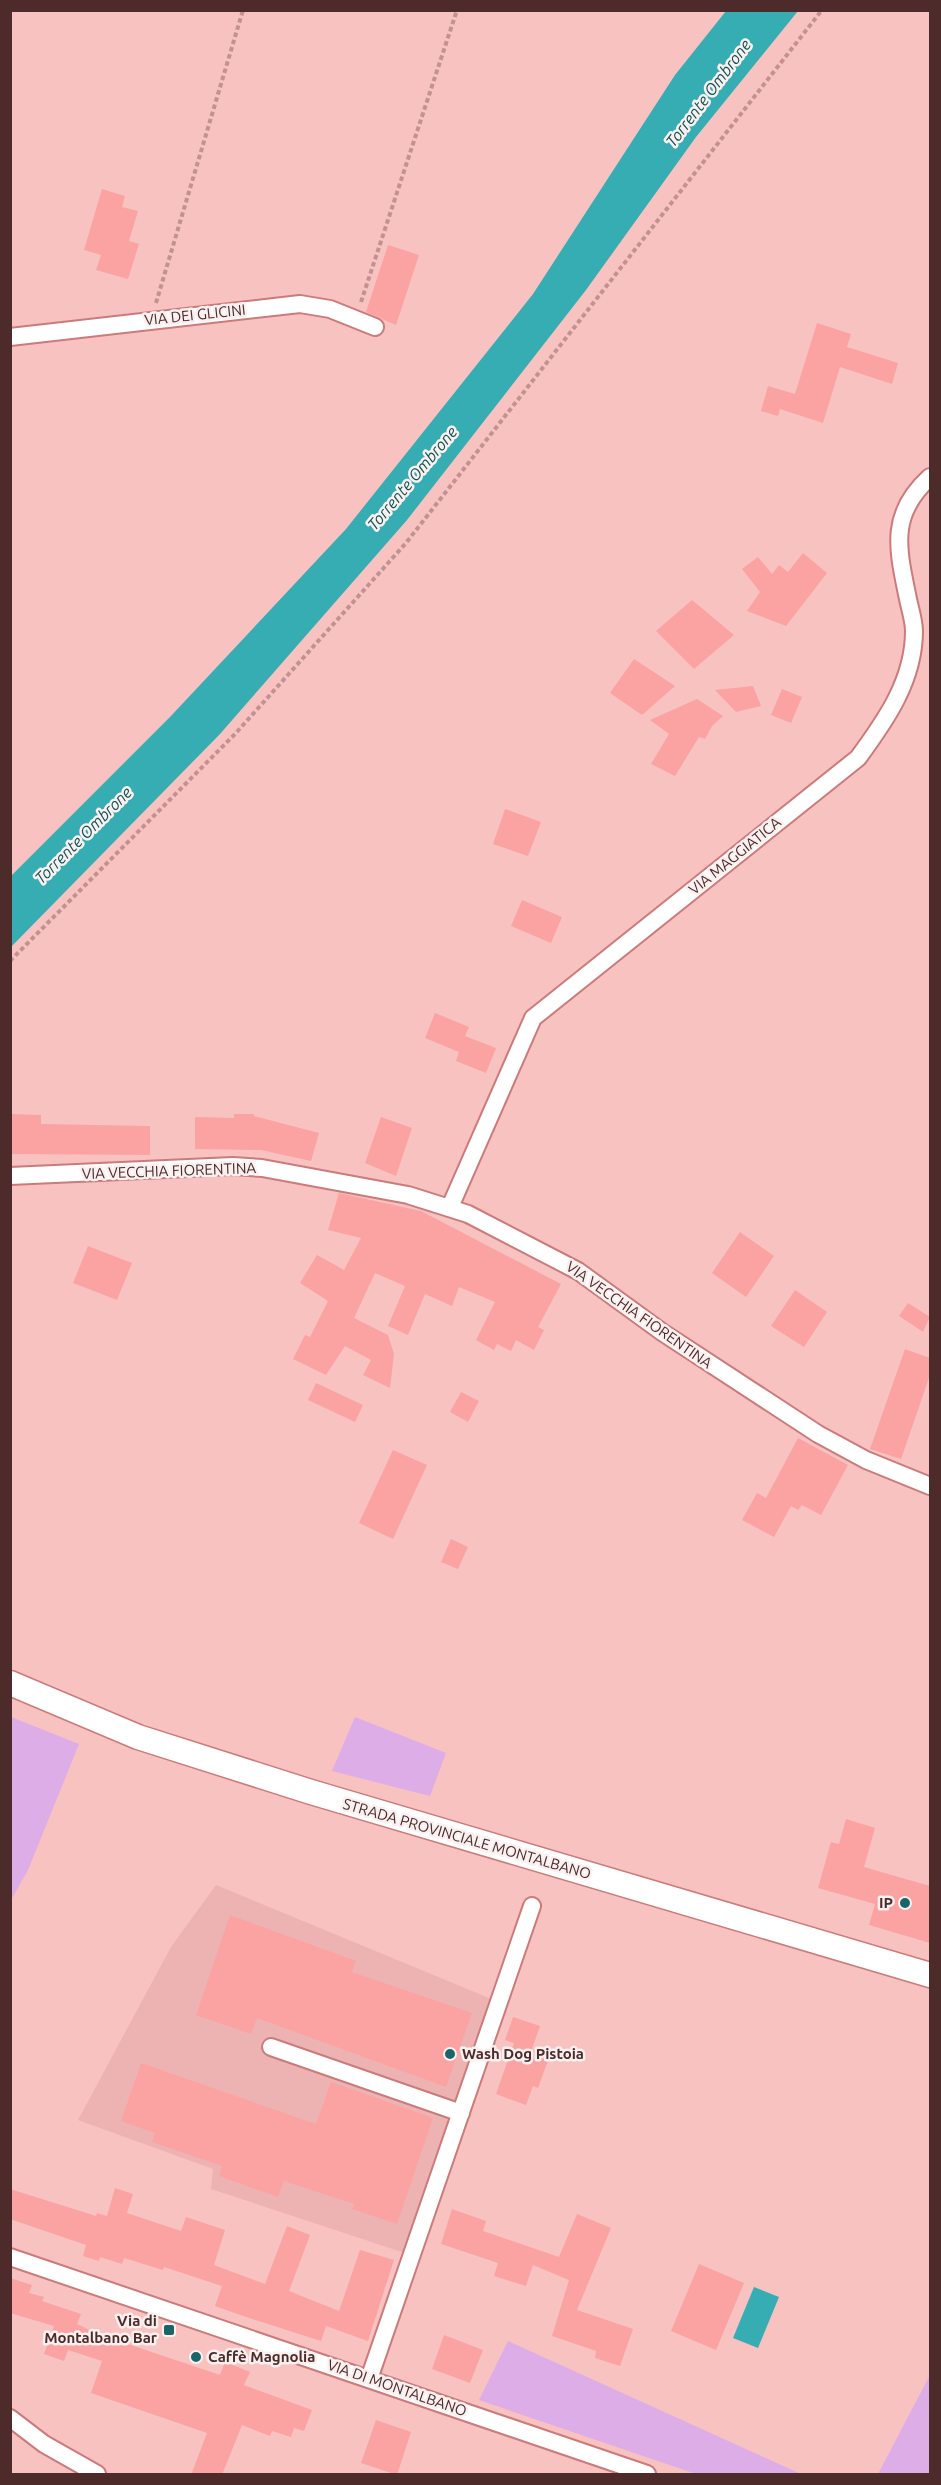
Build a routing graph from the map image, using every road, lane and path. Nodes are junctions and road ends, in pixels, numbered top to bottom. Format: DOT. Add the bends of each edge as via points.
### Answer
graph roads {
  1 [pos="243,10"];
  2 [pos="457,10"];
  3 [pos="822,10"];
  4 [pos="356,317"];
  5 [pos="151,319"];
  6 [pos="375,327"];
  7 [pos="10,337"];
  8 [pos="930,477"];
  9 [pos="10,961"];
  10 [pos="10,1176"];
  11 [pos="450,1207"];
  12 [pos="930,1486"];
  13 [pos="10,1683"];
  14 [pos="532,1906"];
  15 [pos="930,1975"];
  16 [pos="271,2047"];
  17 [pos="461,2113"];
  18 [pos="10,2257"];
  19 [pos="369,2379"];
  20 [pos="10,2418"];
  21 [pos="97,2475"];
  22 [pos="647,2475"];
  1 -- 5 [label="path"];
  2 -- 4 [label="path"];
  3 -- 9 [label="path" via="406,543 234,734"];
  4 -- 5 [label="street, VIA DEI GLICINI" via="300,304"];
  4 -- 6 [label="street, VIA DEI GLICINI"];
  5 -- 7 [label="street, VIA DEI GLICINI"];
  8 -- 11 [label="street, VIA MAGGIATICA" via="908,502 898,532 914,630 907,678 886,720 858,758 533,1018"];
  10 -- 11 [label="street, VIA VECCHIA FIORENTINA" via="262,1168 408,1195"];
  11 -- 12 [label="street, VIA VECCHIA FIORENTINA" via="578,1271 818,1434 866,1460"];
  13 -- 15 [label="main road, STRADA PROVINCIALE MONTALBANO" via="138,1737 311,1792"];
  14 -- 17 [label="street"];
  16 -- 17 [label="street"];
  17 -- 19 [label="street"];
  18 -- 19 [label="street, VIA DI MONTALBANO"];
  19 -- 22 [label="street, VIA DI MONTALBANO"];
  20 -- 21 [label="street" via="44,2444"];
}
